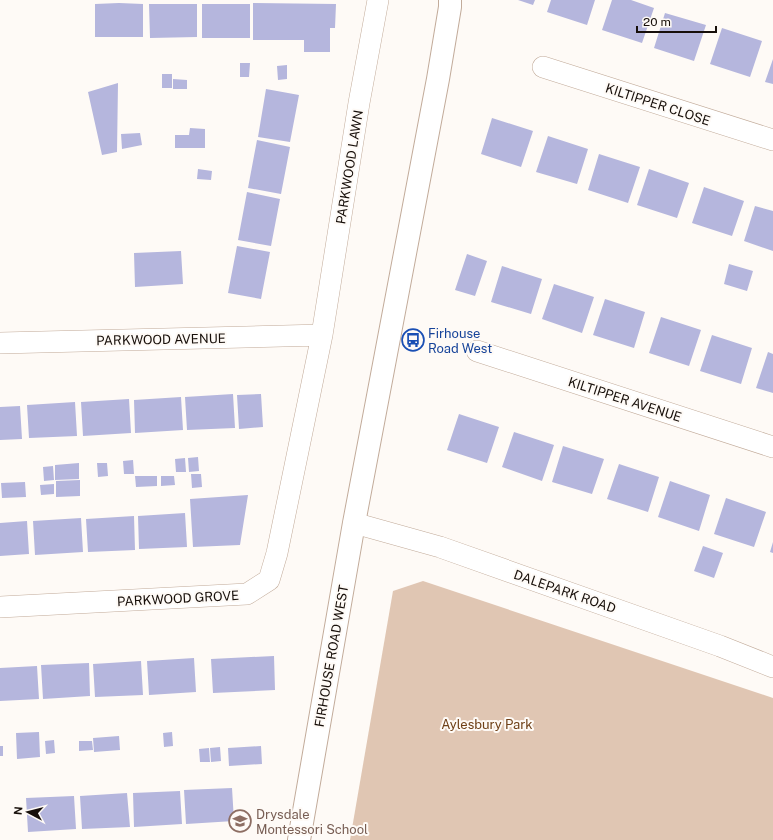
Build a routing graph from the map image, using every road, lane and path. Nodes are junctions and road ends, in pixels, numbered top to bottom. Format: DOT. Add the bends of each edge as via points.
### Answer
graph roads {
  1 [pos="378,0"];
  2 [pos="450,0"];
  3 [pos="543,67"];
  4 [pos="773,140"];
  5 [pos="322,335"];
  6 [pos="0,343"];
  7 [pos="477,351"];
  8 [pos="773,447"];
  9 [pos="354,523"];
  10 [pos="0,607"];
  11 [pos="773,667"];
  12 [pos="299,840"];
  1 -- 5 [label="street, PARKWOOD LAWN"];
  2 -- 9 [label="street, FIRHOUSE ROAD WEST" via="438,79"];
  3 -- 4 [label="street, KILTIPPER CLOSE"];
  5 -- 6 [label="street, PARKWOOD AVENUE"];
  5 -- 10 [label="street, PARKWOOD GROVE" via="277,553 269,580 247,594"];
  7 -- 8 [label="street, KILTIPPER AVENUE"];
  9 -- 11 [label="street, DALEPARK ROAD" via="440,547"];
  9 -- 12 [label="street, FIRHOUSE ROAD WEST"];
}
